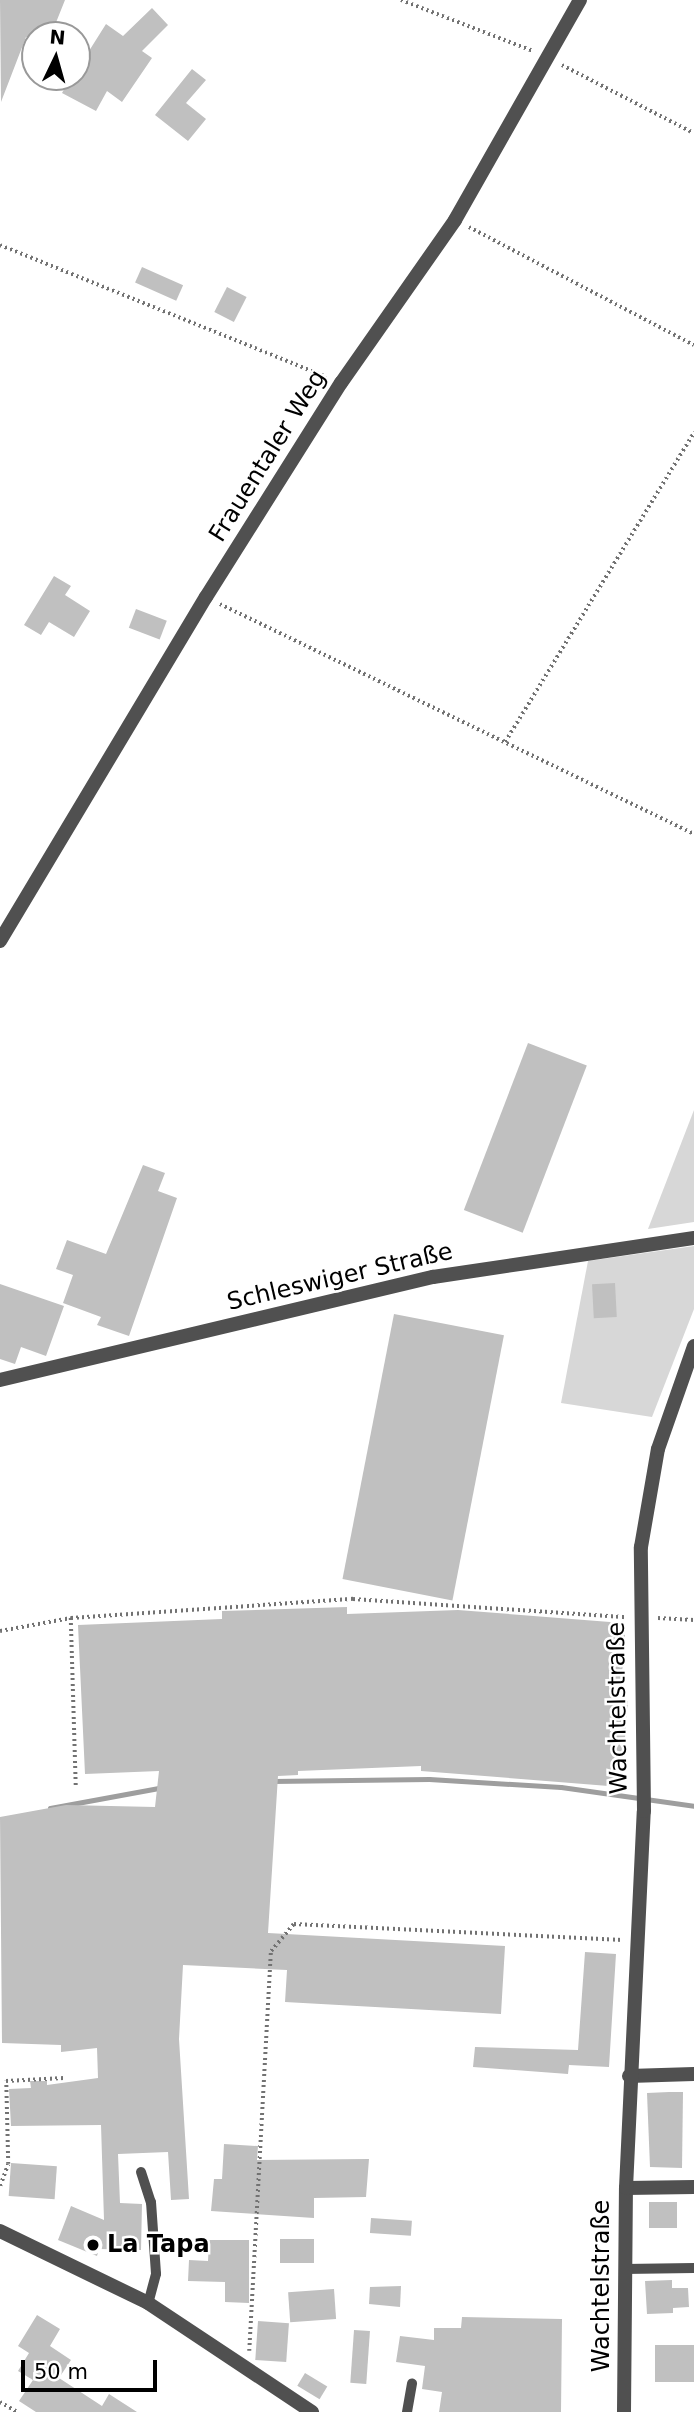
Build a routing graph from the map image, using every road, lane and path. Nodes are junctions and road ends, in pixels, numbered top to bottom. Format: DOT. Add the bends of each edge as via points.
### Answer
graph roads {
  1 [pos="580,0"];
  2 [pos="455,220"];
  3 [pos="0,245"];
  4 [pos="694,345"];
  5 [pos="341,383"];
  6 [pos="694,432"];
  7 [pos="206,597"];
  8 [pos="505,742"];
  9 [pos="694,834"];
  10 [pos="0,941"];
  11 [pos="694,1238"];
  12 [pos="694,1346"];
  13 [pos="0,1380"];
  14 [pos="639,1617"];
  15 [pos="71,1618"];
  16 [pos="694,1620"];
  17 [pos="0,1631"];
  18 [pos="76,1787"];
  19 [pos="639,1941"];
  20 [pos="694,2074"];
  21 [pos="629,2076"];
  22 [pos="64,2078"];
  23 [pos="141,2172"];
  24 [pos="0,2186"];
  25 [pos="694,2187"];
  26 [pos="625,2188"];
  27 [pos="0,2231"];
  28 [pos="694,2268"];
  29 [pos="624,2269"];
  30 [pos="148,2303"];
  31 [pos="248,2369"];
  32 [pos="412,2383"];
  33 [pos="0,2402"];
  34 [pos="17,2412"];
  35 [pos="312,2412"];
  36 [pos="407,2412"];
  37 [pos="624,2412"];
  1 -- 2 [label="street, Frauentaler Weg"];
  2 -- 4 [label="path"];
  2 -- 5 [label="street, Frauentaler Weg"];
  3 -- 5 [label="path"];
  5 -- 7 [label="street, Frauentaler Weg"];
  6 -- 8 [label="path"];
  7 -- 8 [label="path"];
  7 -- 10 [label="street, Frauentaler Weg"];
  8 -- 9 [label="path"];
  11 -- 13 [label="street, Schleswiger Straße" via="433,1277"];
  12 -- 14 [label="street, Wachtelstraße" via="649,1487"];
  14 -- 15 [label="path" via="352,1599"];
  14 -- 16 [label="path"];
  14 -- 19 [label="street, Wachtelstraße" via="644,1811"];
  15 -- 17 [label="path"];
  15 -- 18 [label="path"];
  19 -- 21 [label="street, Wachtelstraße"];
  19 -- 31 [label="path" via="294,1924 271,1951"];
  20 -- 21 [label="street"];
  21 -- 26 [label="street, Wachtelstraße"];
  22 -- 24 [label="path" via="6,2081 8,2164"];
  23 -- 30 [label="lane" via="151,2202 156,2264"];
  25 -- 26 [label="street"];
  26 -- 29 [label="street, Wachtelstraße"];
  27 -- 30 [label="street"];
  28 -- 29 [label="lane"];
  29 -- 37 [label="street, Wachtelstraße"];
  30 -- 31 [label="street"];
  31 -- 35 [label="street"];
  32 -- 36 [label="lane"];
  33 -- 34 [label="path"];
}
